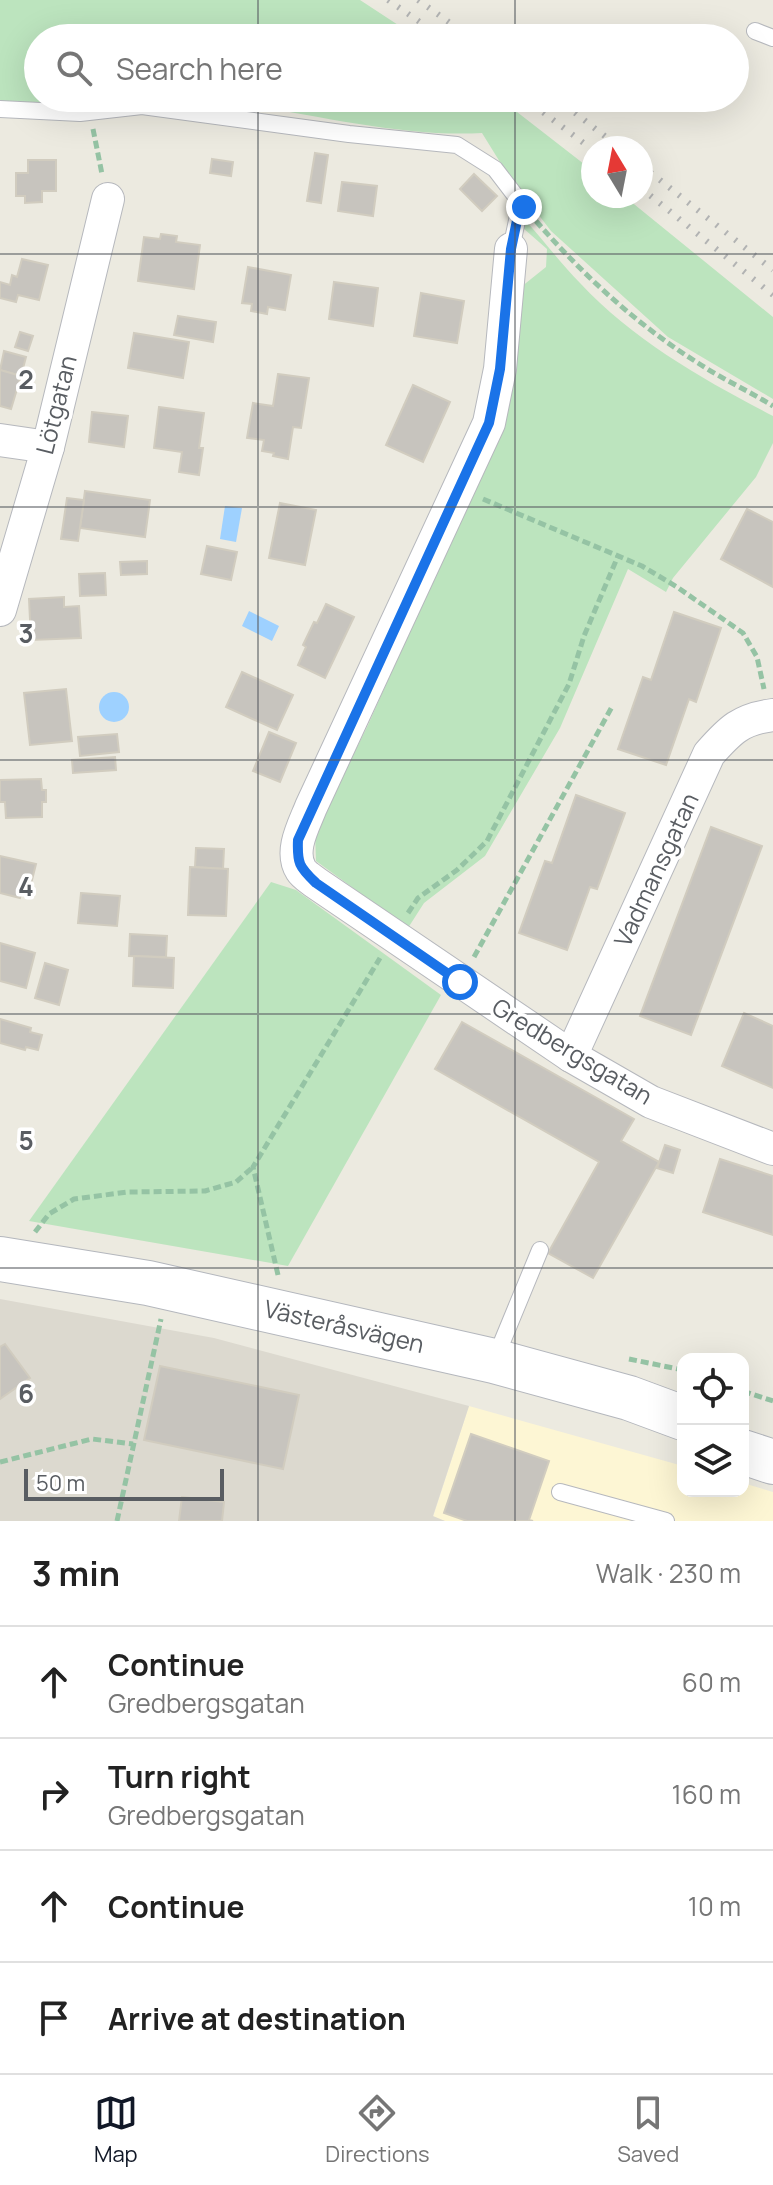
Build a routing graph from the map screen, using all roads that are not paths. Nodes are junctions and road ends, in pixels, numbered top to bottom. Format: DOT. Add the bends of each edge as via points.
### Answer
graph roads {
  1 [pos="755,31"];
  2 [pos="773,38"];
  3 [pos="0,109"];
  4 [pos="24,111"];
  5 [pos="186,112"];
  6 [pos="108,199"];
  7 [pos="511,249"];
  8 [pos="0,440"];
  9 [pos="48,447"];
  10 [pos="0,610"];
  11 [pos="771,715"];
  12 [pos="571,1056"];
  13 [pos="773,1149"];
  14 [pos="540,1250"];
  15 [pos="0,1259"];
  16 [pos="494,1361"];
  17 [pos="677,1416"];
  18 [pos="749,1431"];
  19 [pos="773,1437"];
  20 [pos="749,1454"];
  21 [pos="773,1462"];
  22 [pos="560,1492"];
  23 [pos="666,1521"];
  1 -- 2 [label="lane"];
  3 -- 4 [label="lane"];
  5 -- 7 [label="lane" via="457,145 495,169 524,207"];
  6 -- 9 [label="street, Lötgatan"];
  7 -- 12 [label="street, Gredbergsgatan" via="500,369 489,423 298,840 297,857 316,883"];
  8 -- 9 [label="street"];
  9 -- 10 [label="street, Lötgatan"];
  11 -- 12 [label="street, Vadmansgatan" via="745,720 709,754"];
  12 -- 13 [label="street, Gredbergsgatan" via="651,1102"];
  14 -- 16 [label="lane"];
  15 -- 16 [label="street, Västeråsvägen" via="148,1283"];
  16 -- 17 [label="street, Västeråsvägen"];
  18 -- 19 [label="street"];
  20 -- 21 [label="street"];
  22 -- 23 [label="lane"];
}
